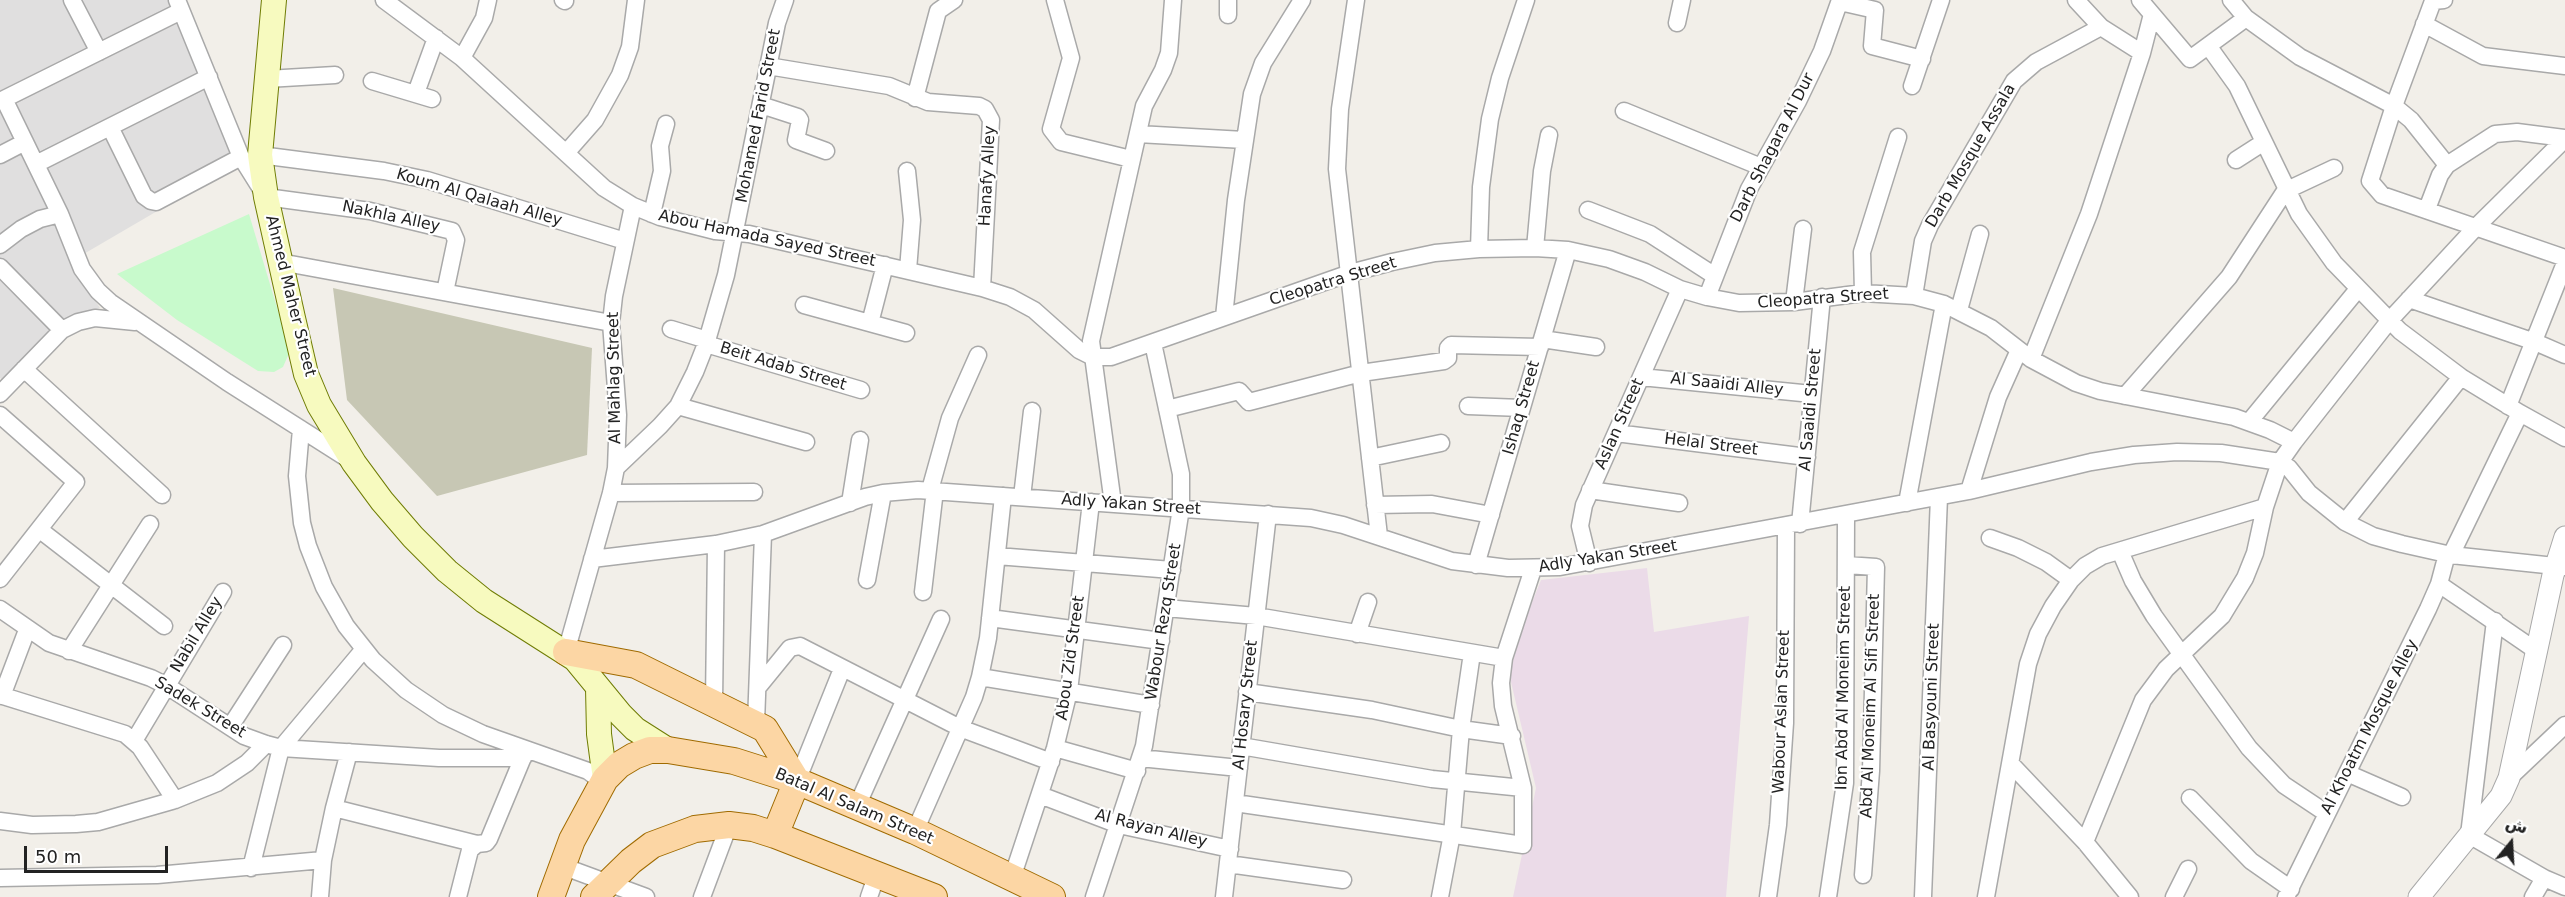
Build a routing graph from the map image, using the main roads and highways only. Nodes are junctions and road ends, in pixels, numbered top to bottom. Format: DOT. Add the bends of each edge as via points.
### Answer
graph roads {
  1 [pos="274,0"];
  2 [pos="566,652"];
  3 [pos="598,688"];
  4 [pos="668,750"];
  5 [pos="797,781"];
  6 [pos="603,782"];
  7 [pos="775,835"];
  8 [pos="873,886"];
  9 [pos="601,890"];
  10 [pos="551,897"];
  11 [pos="934,897"];
  12 [pos="1052,897"];
  1 -- 2 [label="main road, Ahmed Maher Street" via="267,79 251,156 266,198 306,374 335,435 413,537 447,571 504,615"];
  2 -- 3 [label="main road, Ahmed Maher Street"];
  2 -- 5 [label="main road" via="636,665 756,723 769,733"];
  3 -- 4 [label="main road, Ahmed Maher Street" via="635,729"];
  3 -- 6 [label="main road"];
  4 -- 5 [label="main road, Batal Al Salam Street" via="734,761"];
  4 -- 6 [label="main road, Batal Al Salam Street" via="650,750 634,756"];
  5 -- 7 [label="main road"];
  5 -- 12 [label="main road, Batal Al Salam Street" via="915,831"];
  6 -- 10 [label="main road, Batal Al Salam Street" via="583,816"];
  7 -- 8 [label="main road"];
  7 -- 9 [label="main road" via="729,825 695,829 670,837 638,856"];
  8 -- 11 [label="main road"];
}
